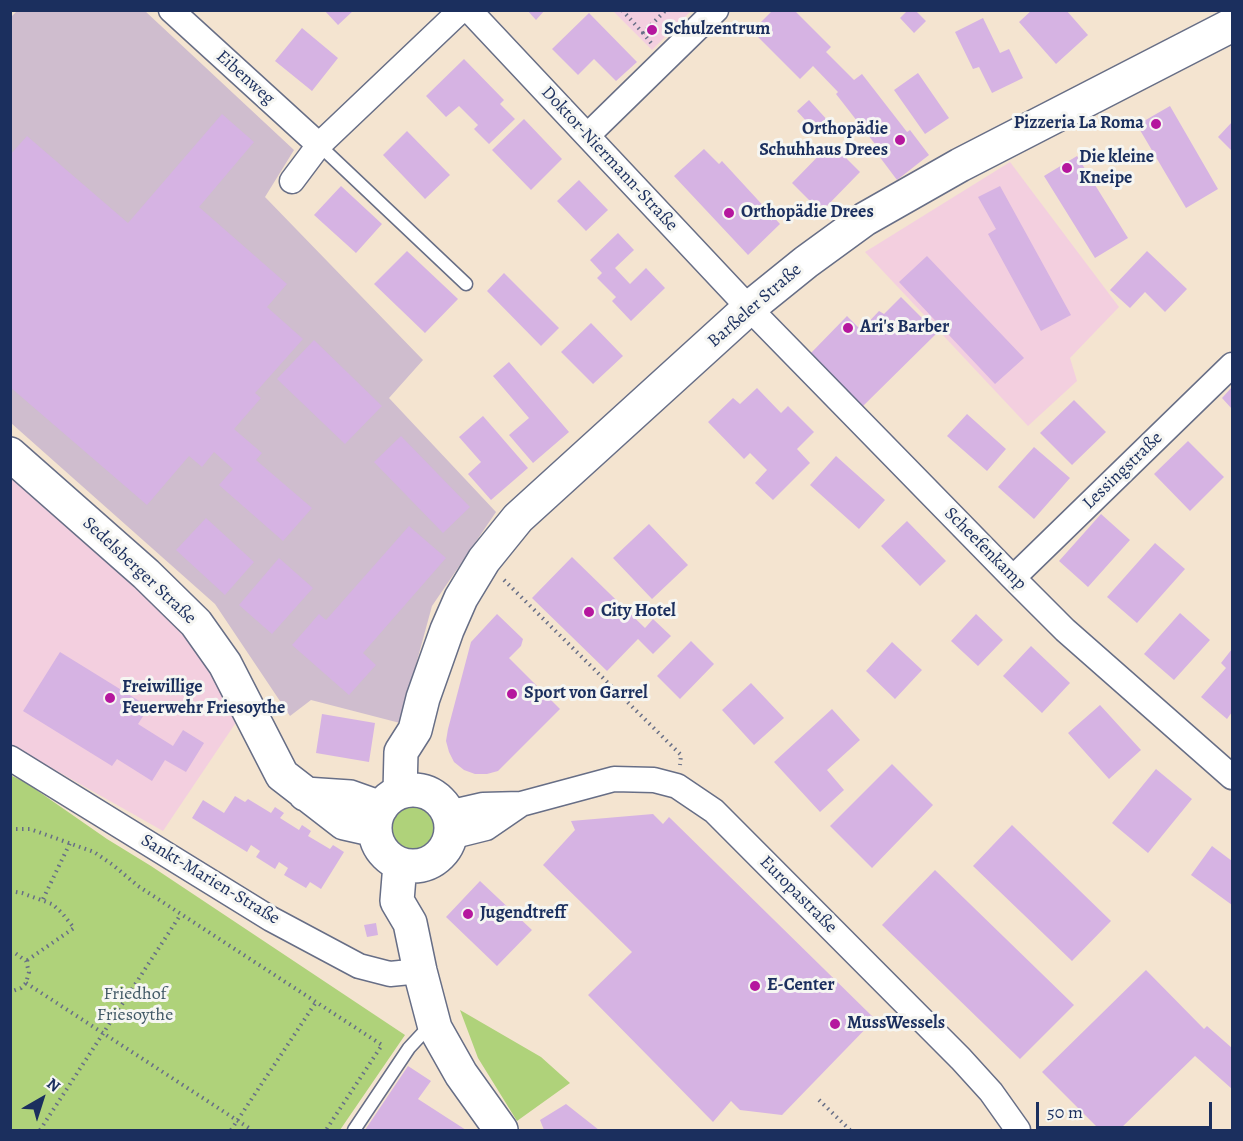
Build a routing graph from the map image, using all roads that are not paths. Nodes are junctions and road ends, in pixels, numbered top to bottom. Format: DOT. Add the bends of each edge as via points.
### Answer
graph roads {
  1 [pos="171,10"];
  2 [pos="461,10"];
  3 [pos="469,10"];
  4 [pos="716,10"];
  5 [pos="1233,26"];
  6 [pos="588,135"];
  7 [pos="319,145"];
  8 [pos="292,181"];
  9 [pos="466,284"];
  10 [pos="749,308"];
  11 [pos="1233,365"];
  12 [pos="10,454"];
  13 [pos="1013,578"];
  14 [pos="10,758"];
  15 [pos="1233,777"];
  16 [pos="395,805"];
  17 [pos="449,825"];
  18 [pos="412,864"];
  19 [pos="420,971"];
  20 [pos="435,1028"];
  21 [pos="354,1131"];
  22 [pos="501,1131"];
  23 [pos="1018,1131"];
  1 -- 7 [label="street, Eibenweg"];
  2 -- 7 [label="street"];
  3 -- 6 [label="street, Doktor-Niermann-Straße"];
  4 -- 6 [label="street"];
  5 -- 10 [label="street, Barßeler Straße" via="874,213"];
  6 -- 10 [label="street, Doktor-Niermann-Straße"];
  7 -- 8 [label="street"];
  7 -- 9 [label="lane"];
  10 -- 13 [label="street, Scheefenkamp"];
  10 -- 16 [label="street, Barßeler Straße" via="518,518 484,560 447,630 415,730 423,754"];
  11 -- 13 [label="street, Lessingstraße"];
  12 -- 16 [label="street, Sedelsberger Straße" via="196,623 225,664 282,774 305,794"];
  13 -- 15 [label="street, Scheefenkamp" via="1065,630"];
  14 -- 19 [label="street, Sankt-Marien-Straße" via="271,919 359,966 390,974"];
  16 -- 17 [label="street" via="434,796 442,803"];
  16 -- 18 [label="street" via="377,841 390,859"];
  17 -- 18 [label="street" via="445,849 436,859"];
  17 -- 23 [label="street, Europastraße" via="486,828 521,804 614,780 654,780 677,786 714,811 936,1034 991,1092"];
  18 -- 19 [label="street" via="397,901 410,923"];
  19 -- 20 [label="street"];
  20 -- 21 [label="lane" via="422,1034 409,1048"];
  20 -- 22 [label="street"];
}
